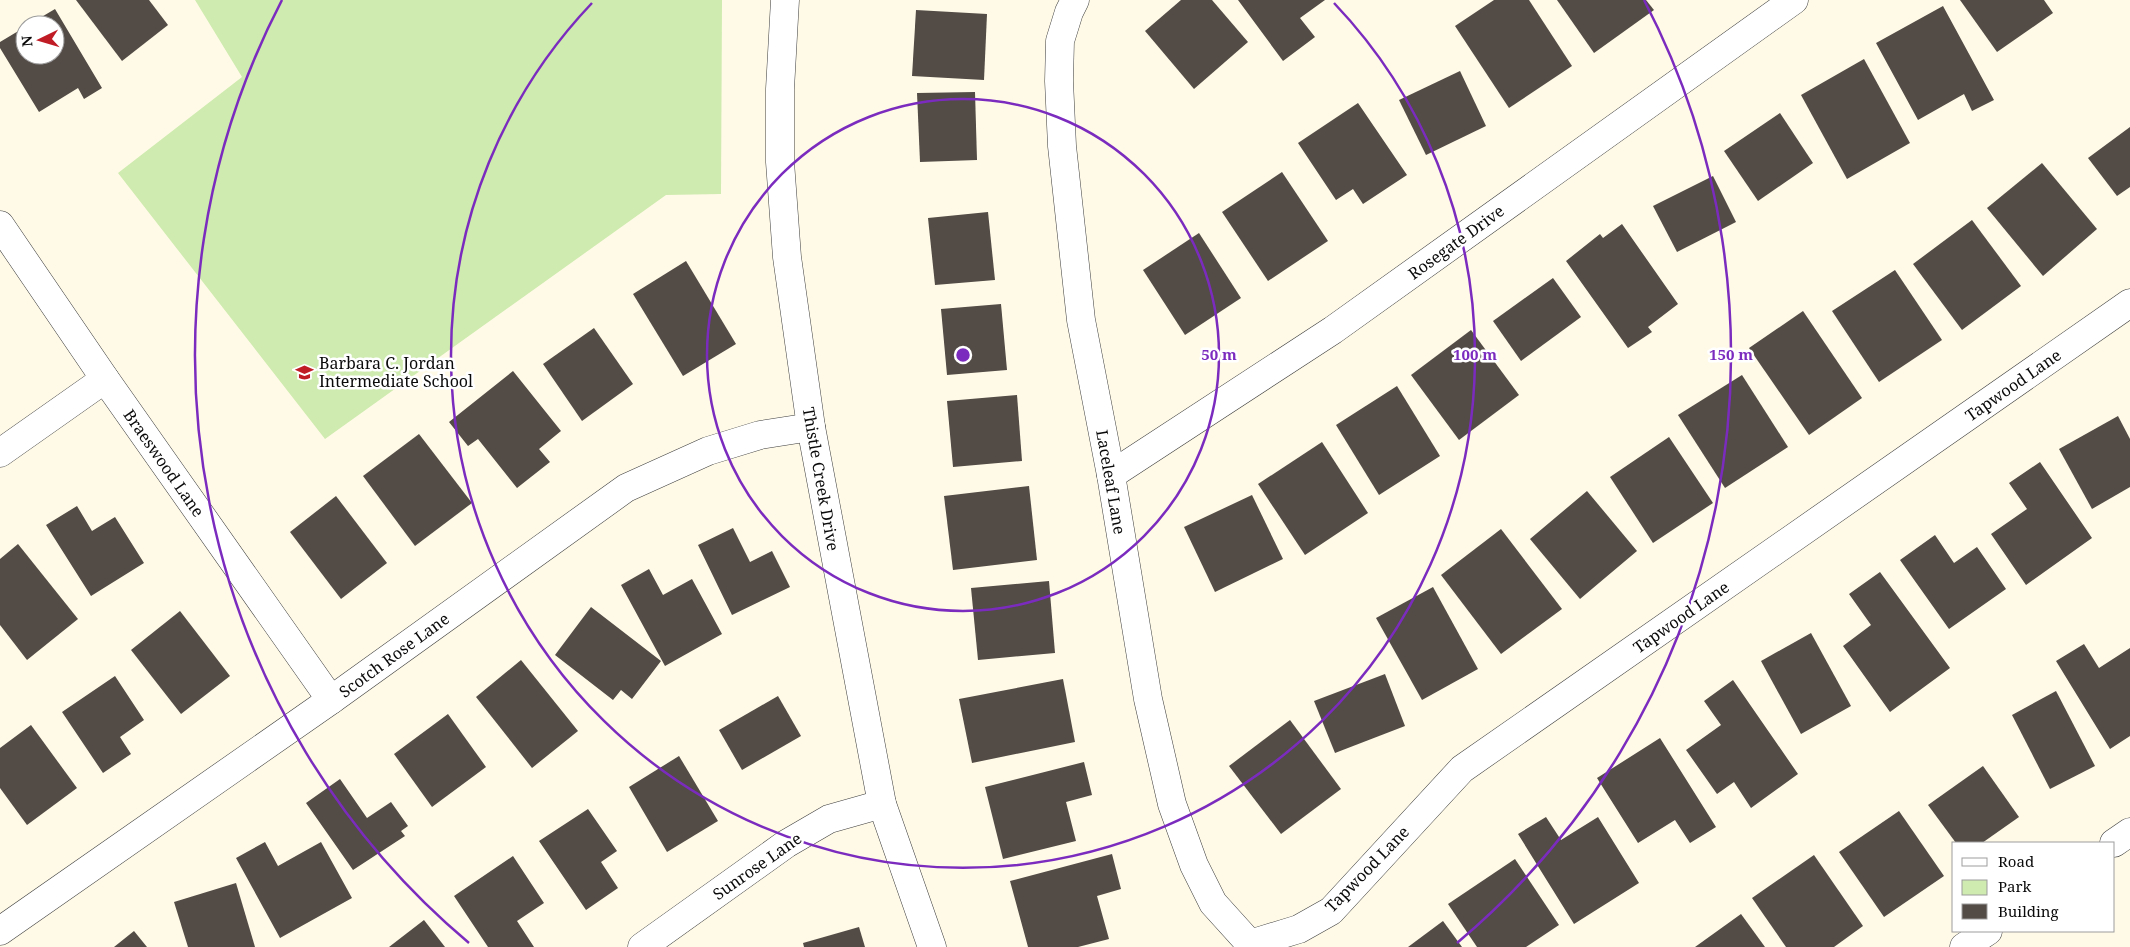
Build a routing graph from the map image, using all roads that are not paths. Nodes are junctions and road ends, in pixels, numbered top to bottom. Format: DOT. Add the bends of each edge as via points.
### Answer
graph roads {
  1 [pos="785,0"];
  2 [pos="1076,0"];
  3 [pos="1794,0"];
  4 [pos="0,225"];
  5 [pos="2130,302"];
  6 [pos="105,379"];
  7 [pos="811,427"];
  8 [pos="0,453"];
  9 [pos="1111,475"];
  10 [pos="331,700"];
  11 [pos="882,804"];
  12 [pos="2130,832"];
  13 [pos="2115,842"];
  14 [pos="0,931"];
  15 [pos="1986,932"];
  16 [pos="1250,944"];
  17 [pos="642,947"];
  18 [pos="932,947"];
  19 [pos="1964,947"];
  1 -- 7 [label="street, Thistle Creek Drive" via="780,162 788,257"];
  2 -- 9 [label="street, Laceleaf Lane" via="1060,41 1062,146 1081,320"];
  3 -- 9 [label="street, Rosegate Drive" via="1333,330"];
  4 -- 6 [label="street, Braeswood Lane"];
  5 -- 16 [label="street, Tapwood Lane" via="1462,769 1331,911 1299,929"];
  6 -- 8 [label="street"];
  6 -- 10 [label="street, Braeswood Lane"];
  7 -- 10 [label="street, Scotch Rose Lane" via="760,435 708,451 626,488"];
  7 -- 11 [label="street, Thistle Creek Drive"];
  9 -- 16 [label="street, Laceleaf Lane" via="1148,699 1172,804 1194,865 1213,904"];
  10 -- 14 [label="street, Scotch Rose Lane"];
  11 -- 17 [label="street, Sunrose Lane" via="829,819 803,834"];
  11 -- 18 [label="street, Thistle Creek Drive"];
  12 -- 13 [label="street"];
  15 -- 19 [label="street"];
}
